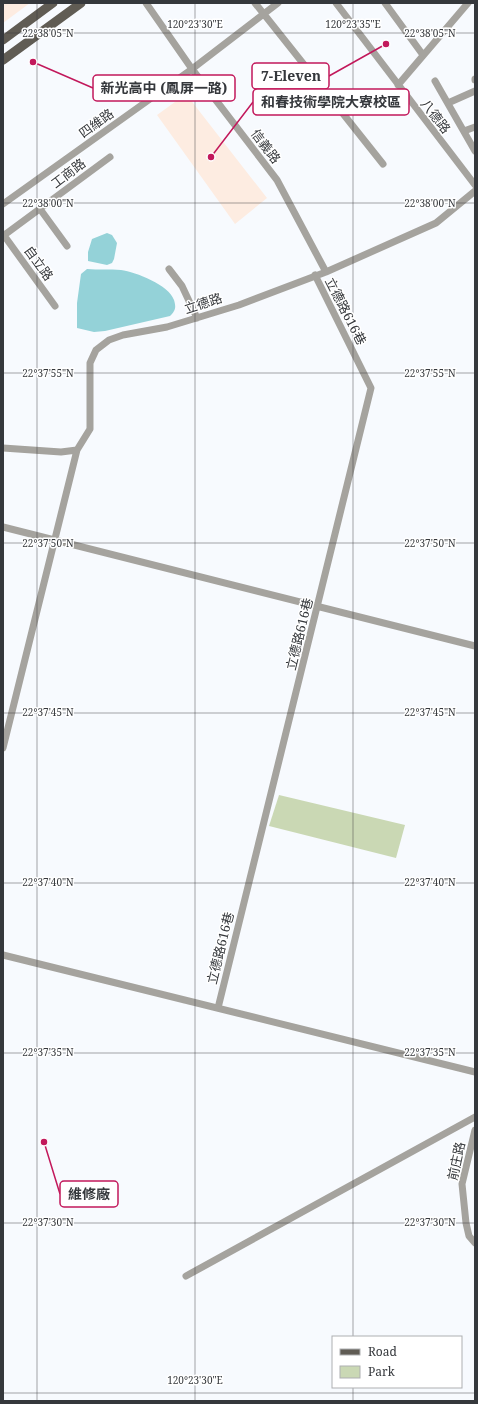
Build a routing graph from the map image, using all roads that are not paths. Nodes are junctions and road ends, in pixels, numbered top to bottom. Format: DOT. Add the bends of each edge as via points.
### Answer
graph roads {
  1 [pos="53,3"];
  2 [pos="81,3"];
  3 [pos="146,3"];
  4 [pos="256,3"];
  5 [pos="278,3"];
  6 [pos="336,3"];
  7 [pos="385,3"];
  8 [pos="468,3"];
  9 [pos="264,14"];
  10 [pos="3,40"];
  11 [pos="423,55"];
  12 [pos="3,60"];
  13 [pos="192,69"];
  14 [pos="435,82"];
  15 [pos="398,85"];
  16 [pos="475,91"];
  17 [pos="448,103"];
  18 [pos="475,127"];
  19 [pos="464,131"];
  20 [pos="475,152"];
  21 [pos="110,157"];
  22 [pos="383,164"];
  23 [pos="475,186"];
  24 [pos="475,191"];
  25 [pos="3,204"];
  26 [pos="40,209"];
  27 [pos="3,235"];
  28 [pos="67,246"];
  29 [pos="169,269"];
  30 [pos="326,272"];
  31 [pos="315,276"];
  32 [pos="55,306"];
  33 [pos="197,318"];
  34 [pos="3,448"];
  35 [pos="77,450"];
  36 [pos="3,527"];
  37 [pos="54,540"];
  38 [pos="318,606"];
  39 [pos="475,646"];
  40 [pos="3,748"];
  41 [pos="3,955"];
  42 [pos="218,1008"];
  43 [pos="475,1072"];
  44 [pos="475,1117"];
  45 [pos="475,1130"];
  46 [pos="475,1243"];
  47 [pos="186,1276"];
  1 -- 10 [label="main road"];
  2 -- 12 [label="main road"];
  3 -- 13 [label="street, 信義路"];
  4 -- 9 [label="street"];
  5 -- 9 [label="street, 四維路"];
  6 -- 15 [label="street, 八德路"];
  7 -- 11 [label="street"];
  8 -- 11 [label="street"];
  9 -- 13 [label="street, 四維路"];
  9 -- 22 [label="street"];
  11 -- 15 [label="street"];
  13 -- 25 [label="street, 四維路"];
  13 -- 30 [label="street, 信義路" via="277,180"];
  14 -- 17 [label="street"];
  15 -- 23 [label="street, 八德路"];
  16 -- 17 [label="street"];
  17 -- 19 [label="street"];
  18 -- 19 [label="street"];
  19 -- 20 [label="street"];
  21 -- 26 [label="street, 工商路"];
  24 -- 30 [label="street, 立德路" via="436,223"];
  26 -- 27 [label="street, 工商路"];
  26 -- 28 [label="street"];
  27 -- 32 [label="street, 自立路"];
  29 -- 33 [label="street" via="182,286"];
  30 -- 31 [label="street, 立德路"];
  31 -- 33 [label="street, 立德路"];
  31 -- 38 [label="street, 立德路616巷" via="371,388"];
  33 -- 35 [label="street, 立德路" via="167,328 122,335 109,340 96,350 89,371 90,429"];
  34 -- 35 [label="street" via="61,452"];
  35 -- 37 [label="street, 立德路"];
  36 -- 37 [label="street"];
  37 -- 38 [label="street"];
  37 -- 40 [label="street, 立德路"];
  38 -- 39 [label="street"];
  38 -- 42 [label="street, 立德路616巷"];
  41 -- 42 [label="street"];
  42 -- 43 [label="street"];
  44 -- 47 [label="street"];
  45 -- 46 [label="street, 前庄路" via="462,1184 469,1236"];
}
